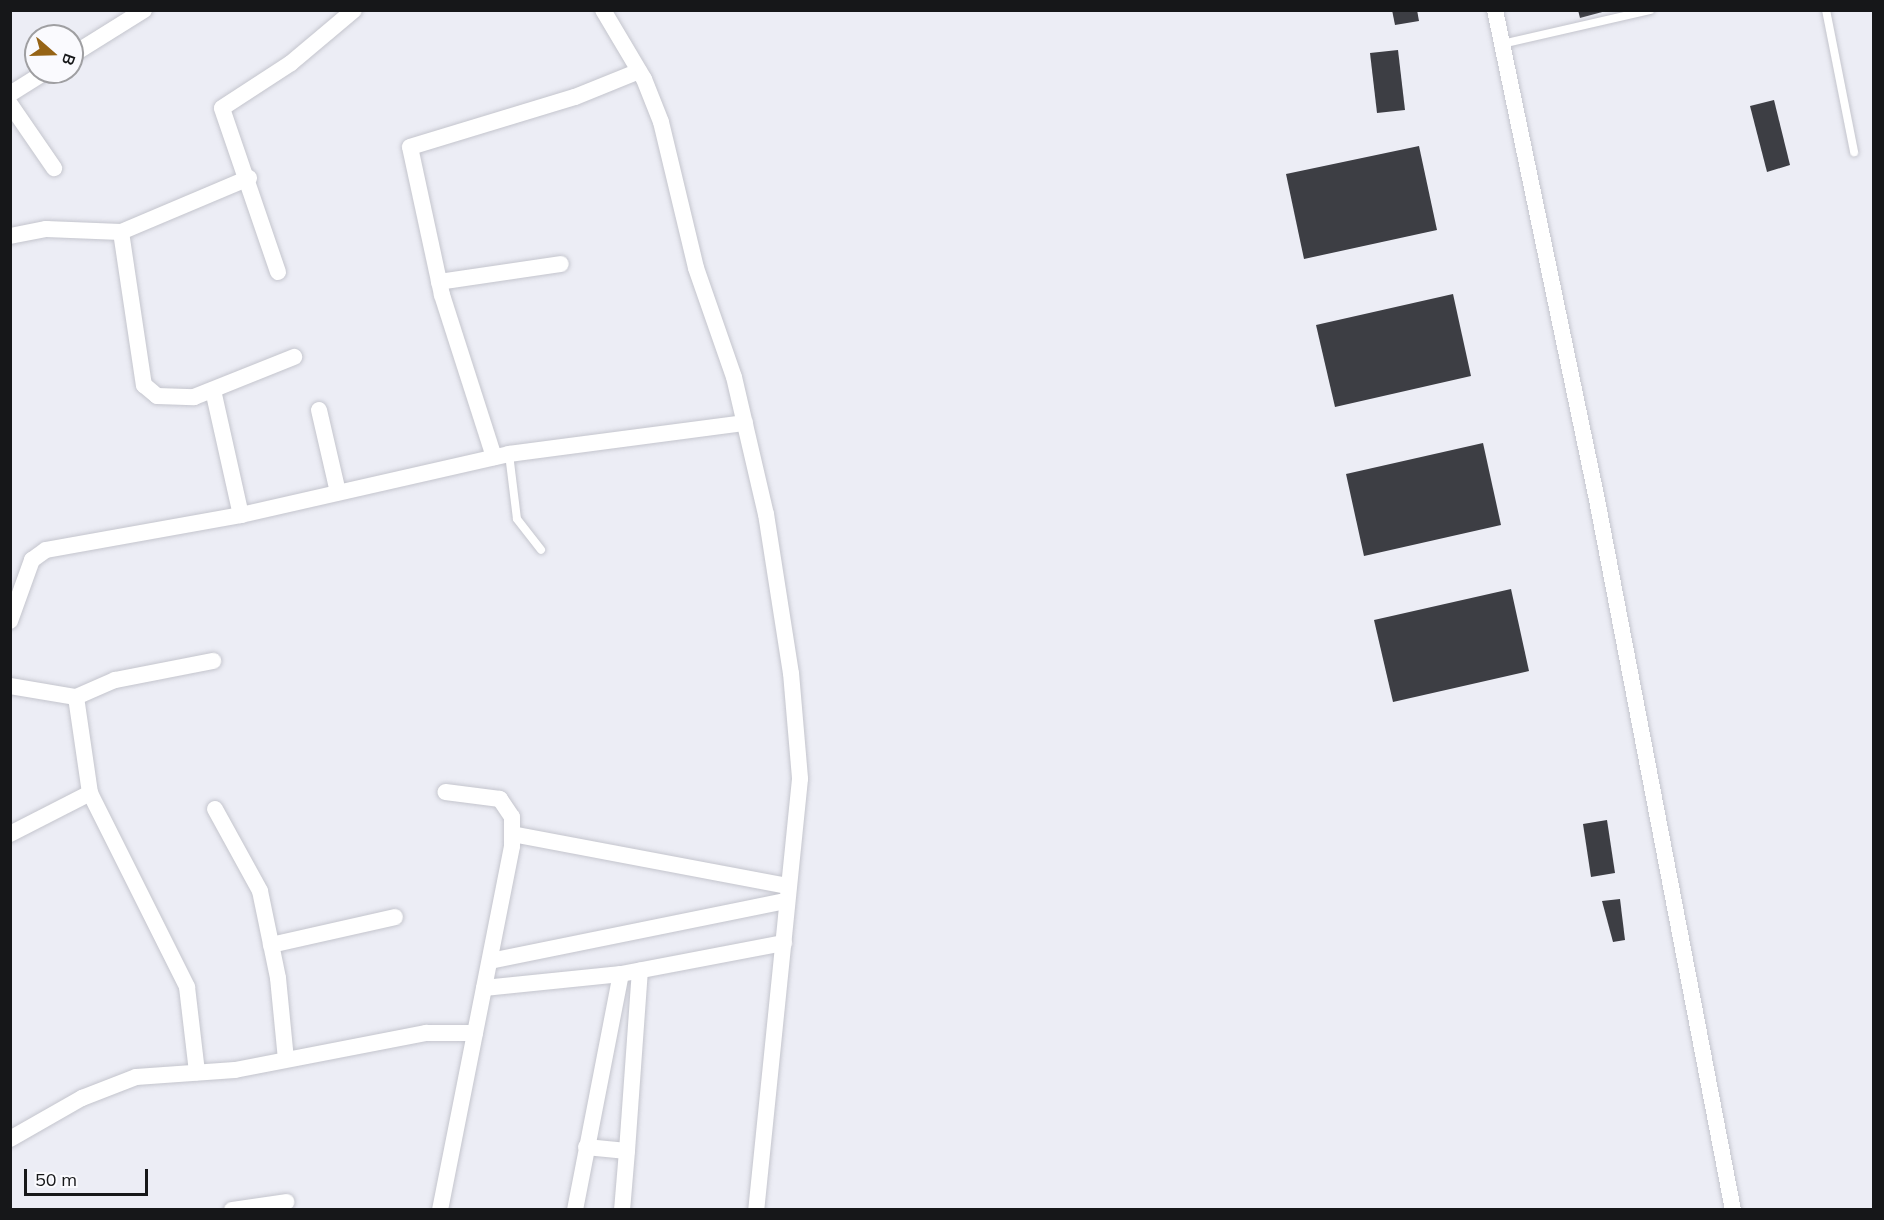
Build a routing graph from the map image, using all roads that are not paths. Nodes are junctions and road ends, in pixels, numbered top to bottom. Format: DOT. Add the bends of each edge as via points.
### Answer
graph roads {
  1 [pos="144,10"];
  2 [pos="354,10"];
  3 [pos="603,10"];
  4 [pos="1496,10"];
  5 [pos="1650,10"];
  6 [pos="1826,10"];
  7 [pos="1502,44"];
  8 [pos="84,48"];
  9 [pos="639,71"];
  10 [pos="12,91"];
  11 [pos="1854,152"];
  12 [pos="54,168"];
  13 [pos="249,178"];
  14 [pos="121,232"];
  15 [pos="10,236"];
  16 [pos="561,264"];
  17 [pos="278,272"];
  18 [pos="439,282"];
  19 [pos="294,357"];
  20 [pos="213,390"];
  21 [pos="319,410"];
  22 [pos="745,423"];
  23 [pos="502,456"];
  24 [pos="338,492"];
  25 [pos="241,515"];
  26 [pos="541,550"];
  27 [pos="10,621"];
  28 [pos="213,661"];
  29 [pos="10,686"];
  30 [pos="76,697"];
  31 [pos="445,792"];
  32 [pos="90,793"];
  33 [pos="215,809"];
  34 [pos="10,834"];
  35 [pos="512,834"];
  36 [pos="787,894"];
  37 [pos="395,917"];
  38 [pos="784,943"];
  39 [pos="271,945"];
  40 [pos="490,961"];
  41 [pos="640,970"];
  42 [pos="621,974"];
  43 [pos="484,988"];
  44 [pos="475,1033"];
  45 [pos="286,1059"];
  46 [pos="197,1072"];
  47 [pos="10,1139"];
  48 [pos="586,1147"];
  49 [pos="627,1151"];
  50 [pos="286,1202"];
  51 [pos="232,1209"];
  52 [pos="440,1209"];
  53 [pos="575,1209"];
  54 [pos="622,1209"];
  55 [pos="756,1209"];
  56 [pos="1733,1209"];
  1 -- 8 [label="street"];
  2 -- 13 [label="street" via="291,63 224,104"];
  3 -- 9 [label="street"];
  4 -- 7 [label="street"];
  5 -- 7 [label="lane"];
  6 -- 11 [label="lane"];
  7 -- 56 [label="street" via="1598,500"];
  9 -- 18 [label="street" via="575,97 410,147"];
  9 -- 22 [label="street" via="661,122 696,268"];
  10 -- 12 [label="street"];
  13 -- 14 [label="street"];
  13 -- 17 [label="street"];
  14 -- 15 [label="street" via="46,229"];
  14 -- 20 [label="street" via="144,384 171,400"];
  16 -- 18 [label="street"];
  18 -- 23 [label="street"];
  19 -- 20 [label="street"];
  20 -- 25 [label="street"];
  21 -- 24 [label="street"];
  22 -- 23 [label="street"];
  22 -- 36 [label="street" via="791,673 800,779"];
  23 -- 24 [label="street"];
  23 -- 26 [label="lane" via="518,519"];
  24 -- 25 [label="street"];
  25 -- 27 [label="street" via="46,550 32,560"];
  28 -- 30 [label="street" via="115,680"];
  29 -- 30 [label="street"];
  30 -- 32 [label="street"];
  31 -- 35 [label="street" via="500,799 512,817"];
  32 -- 34 [label="street"];
  32 -- 46 [label="street" via="187,987"];
  33 -- 39 [label="street" via="260,891"];
  35 -- 36 [label="street"];
  35 -- 40 [label="street"];
  36 -- 38 [label="street"];
  36 -- 40 [label="street"];
  37 -- 39 [label="street"];
  38 -- 41 [label="street"];
  38 -- 55 [label="street"];
  39 -- 45 [label="street"];
  40 -- 43 [label="street"];
  41 -- 42 [label="street"];
  41 -- 49 [label="street"];
  42 -- 43 [label="street"];
  42 -- 48 [label="street"];
  43 -- 44 [label="street"];
  44 -- 45 [label="street" via="426,1033"];
  44 -- 52 [label="street"];
  45 -- 46 [label="street"];
  46 -- 47 [label="street" via="136,1077 82,1098"];
  48 -- 49 [label="street"];
  48 -- 53 [label="street"];
  49 -- 54 [label="street"];
  50 -- 51 [label="street"];
}
